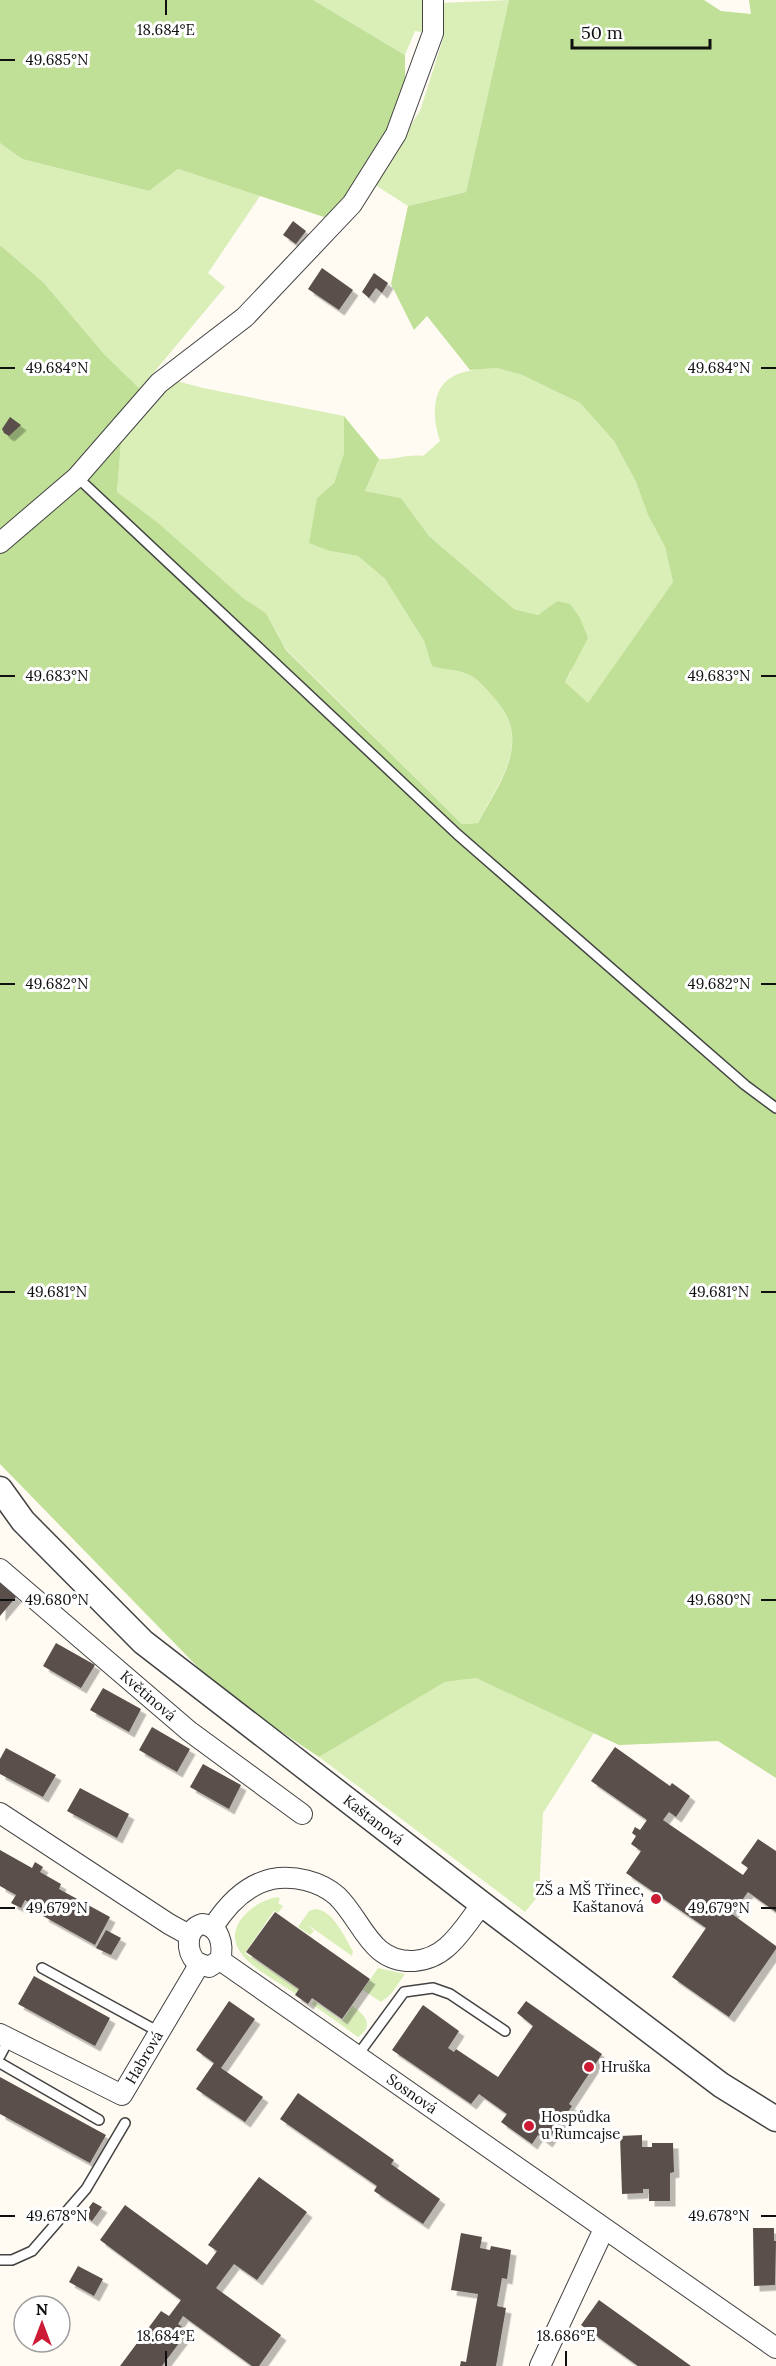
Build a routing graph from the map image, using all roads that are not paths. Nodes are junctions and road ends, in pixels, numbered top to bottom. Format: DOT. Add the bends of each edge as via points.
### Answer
graph roads {
  1 [pos="433,0"];
  2 [pos="77,477"];
  3 [pos="0,543"];
  4 [pos="776,1108"];
  5 [pos="0,1489"];
  6 [pos="0,1569"];
  7 [pos="0,1813"];
  8 [pos="302,1814"];
  9 [pos="482,1904"];
  10 [pos="213,1928"];
  11 [pos="189,1935"];
  12 [pos="220,1960"];
  13 [pos="199,1965"];
  14 [pos="42,1968"];
  15 [pos="505,2031"];
  16 [pos="159,2032"];
  17 [pos="3,2043"];
  18 [pos="357,2056"];
  19 [pos="0,2062"];
  20 [pos="776,2119"];
  21 [pos="99,2120"];
  22 [pos="125,2123"];
  23 [pos="604,2229"];
  24 [pos="0,2260"];
  25 [pos="776,2348"];
  26 [pos="540,2366"];
  1 -- 2 [label="street" via="433,33 396,135 352,204 245,317 159,383"];
  2 -- 3 [label="street"];
  2 -- 4 [label="lane" via="457,834"];
  5 -- 9 [label="street, Kaštanová" via="23,1521 143,1642"];
  6 -- 8 [label="street, Květinová" via="189,1731"];
  7 -- 11 [label="street"];
  9 -- 10 [label="street" via="446,1948 418,1960 381,1953 334,1894 300,1879 272,1879 250,1888 231,1902"];
  9 -- 20 [label="street, Kaštanová" via="721,2085"];
  10 -- 11 [label="street" via="197,1926"];
  10 -- 12 [label="street" via="221,1941"];
  11 -- 13 [label="street" via="190,1954"];
  12 -- 13 [label="street" via="209,1967"];
  12 -- 18 [label="street, Sosnová"];
  13 -- 16 [label="street, Habrová"];
  14 -- 16 [label="lane"];
  15 -- 18 [label="lane" via="450,1994 433,1988 404,1992"];
  16 -- 17 [label="street, Habrová" via="122,2095"];
  18 -- 23 [label="street, Sosnová"];
  19 -- 21 [label="lane"];
  22 -- 24 [label="lane" via="86,2189 32,2251 12,2260"];
  23 -- 25 [label="street, Sosnová"];
  23 -- 26 [label="street"];
}
